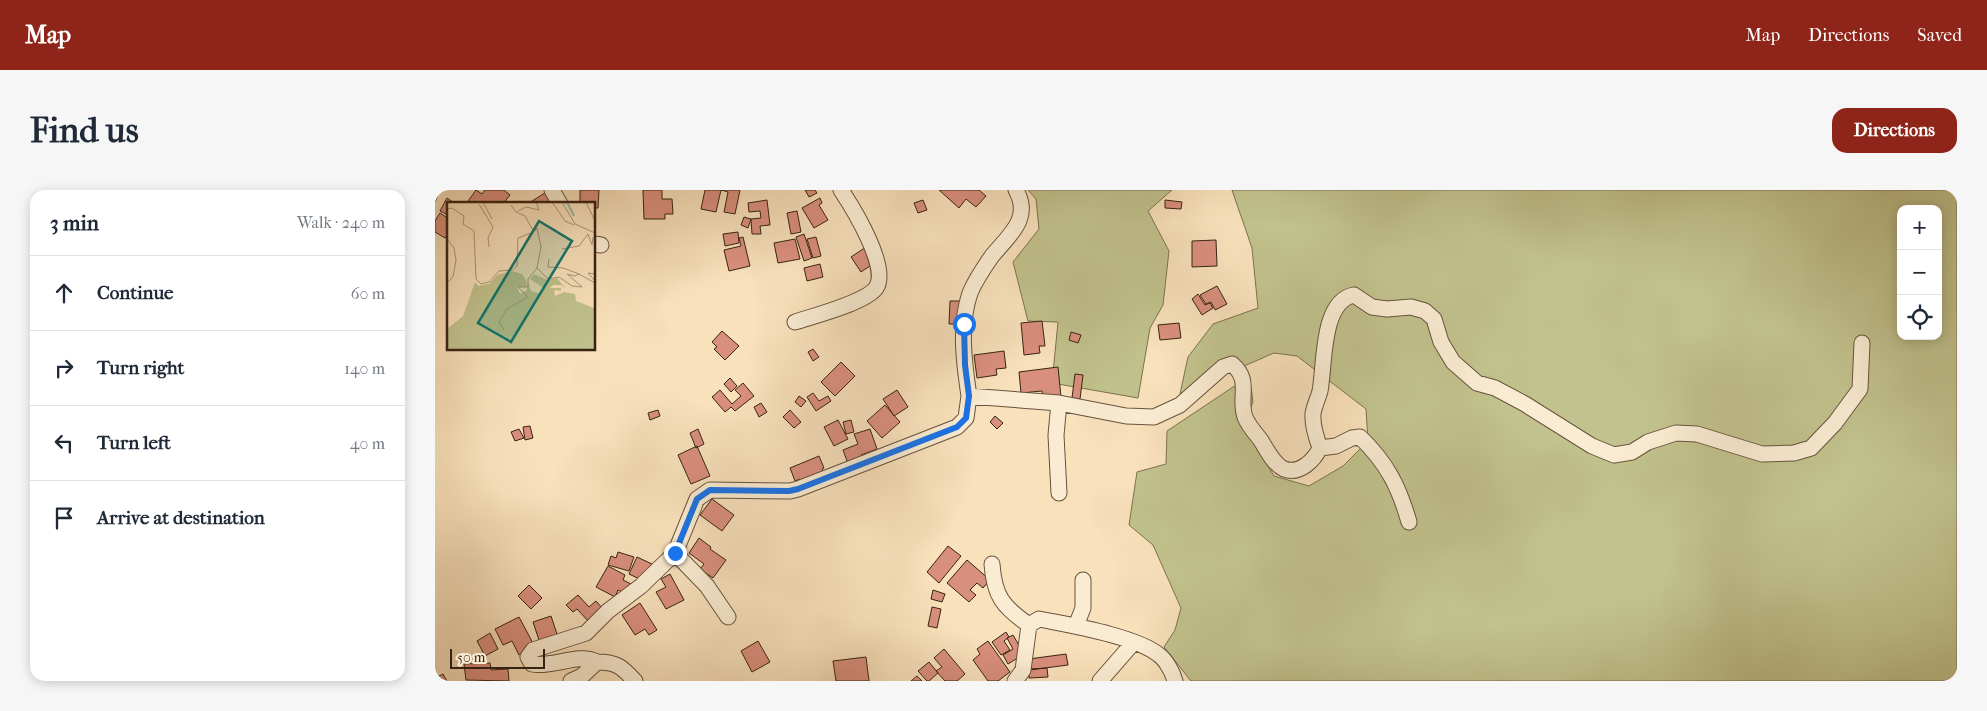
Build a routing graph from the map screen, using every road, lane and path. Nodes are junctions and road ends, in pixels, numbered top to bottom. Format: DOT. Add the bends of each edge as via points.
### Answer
graph roads {
  1 [pos="552,190"];
  2 [pos="841,190"];
  3 [pos="1016,190"];
  4 [pos="559,202"];
  5 [pos="795,322"];
  6 [pos="1862,343"];
  7 [pos="969,396"];
  8 [pos="1059,403"];
  9 [pos="1320,448"];
  10 [pos="1059,493"];
  11 [pos="1409,522"];
  12 [pos="675,553"];
  13 [pos="992,564"];
  14 [pos="1083,580"];
  15 [pos="728,617"];
  16 [pos="1029,625"];
  17 [pos="1076,626"];
  18 [pos="1133,642"];
  19 [pos="597,662"];
  20 [pos="571,681"];
  21 [pos="635,681"];
  22 [pos="1015,681"];
  23 [pos="1101,681"];
  24 [pos="1175,681"];
  1 -- 4 [label="street"];
  2 -- 5 [label="street" via="879,263 880,277 875,288 855,302"];
  3 -- 7 [label="street" via="1021,199 1021,218 1013,234 991,257 971,292 964,324"];
  6 -- 9 [label="street" via="1860,388 1835,423 1811,448 1793,453 1762,454 1697,434 1677,433 1648,442 1633,452 1614,455 1592,446 1503,392 1477,383 1453,362 1441,342 1434,319 1425,311 1411,306 1372,307 1354,295 1345,297 1336,307 1325,341 1313,413 1314,432"];
  7 -- 8 [label="street"];
  7 -- 12 [label="street" via="966,418 957,427 798,489 710,490 697,499"];
  8 -- 9 [label="street" via="1126,416 1154,417 1180,405 1232,364 1240,370 1244,382 1245,418 1276,463 1285,469 1301,469 1315,458"];
  8 -- 10 [label="street" via="1056,435"];
  9 -- 11 [label="street" via="1360,437 1377,453 1393,476"];
  12 -- 15 [label="street" via="707,586"];
  12 -- 19 [label="street" via="586,633 533,650 529,657 532,664 542,666 588,657"];
  13 -- 16 [label="street" via="993,584 999,596 1012,614"];
  14 -- 17 [label="street" via="1083,608"];
  16 -- 17 [label="street" via="1039,619"];
  16 -- 22 [label="street" via="1023,670"];
  17 -- 18 [label="street"];
  18 -- 23 [label="street"];
  18 -- 24 [label="street" via="1159,655"];
  19 -- 20 [label="street"];
  19 -- 21 [label="street" via="622,667"];
}
